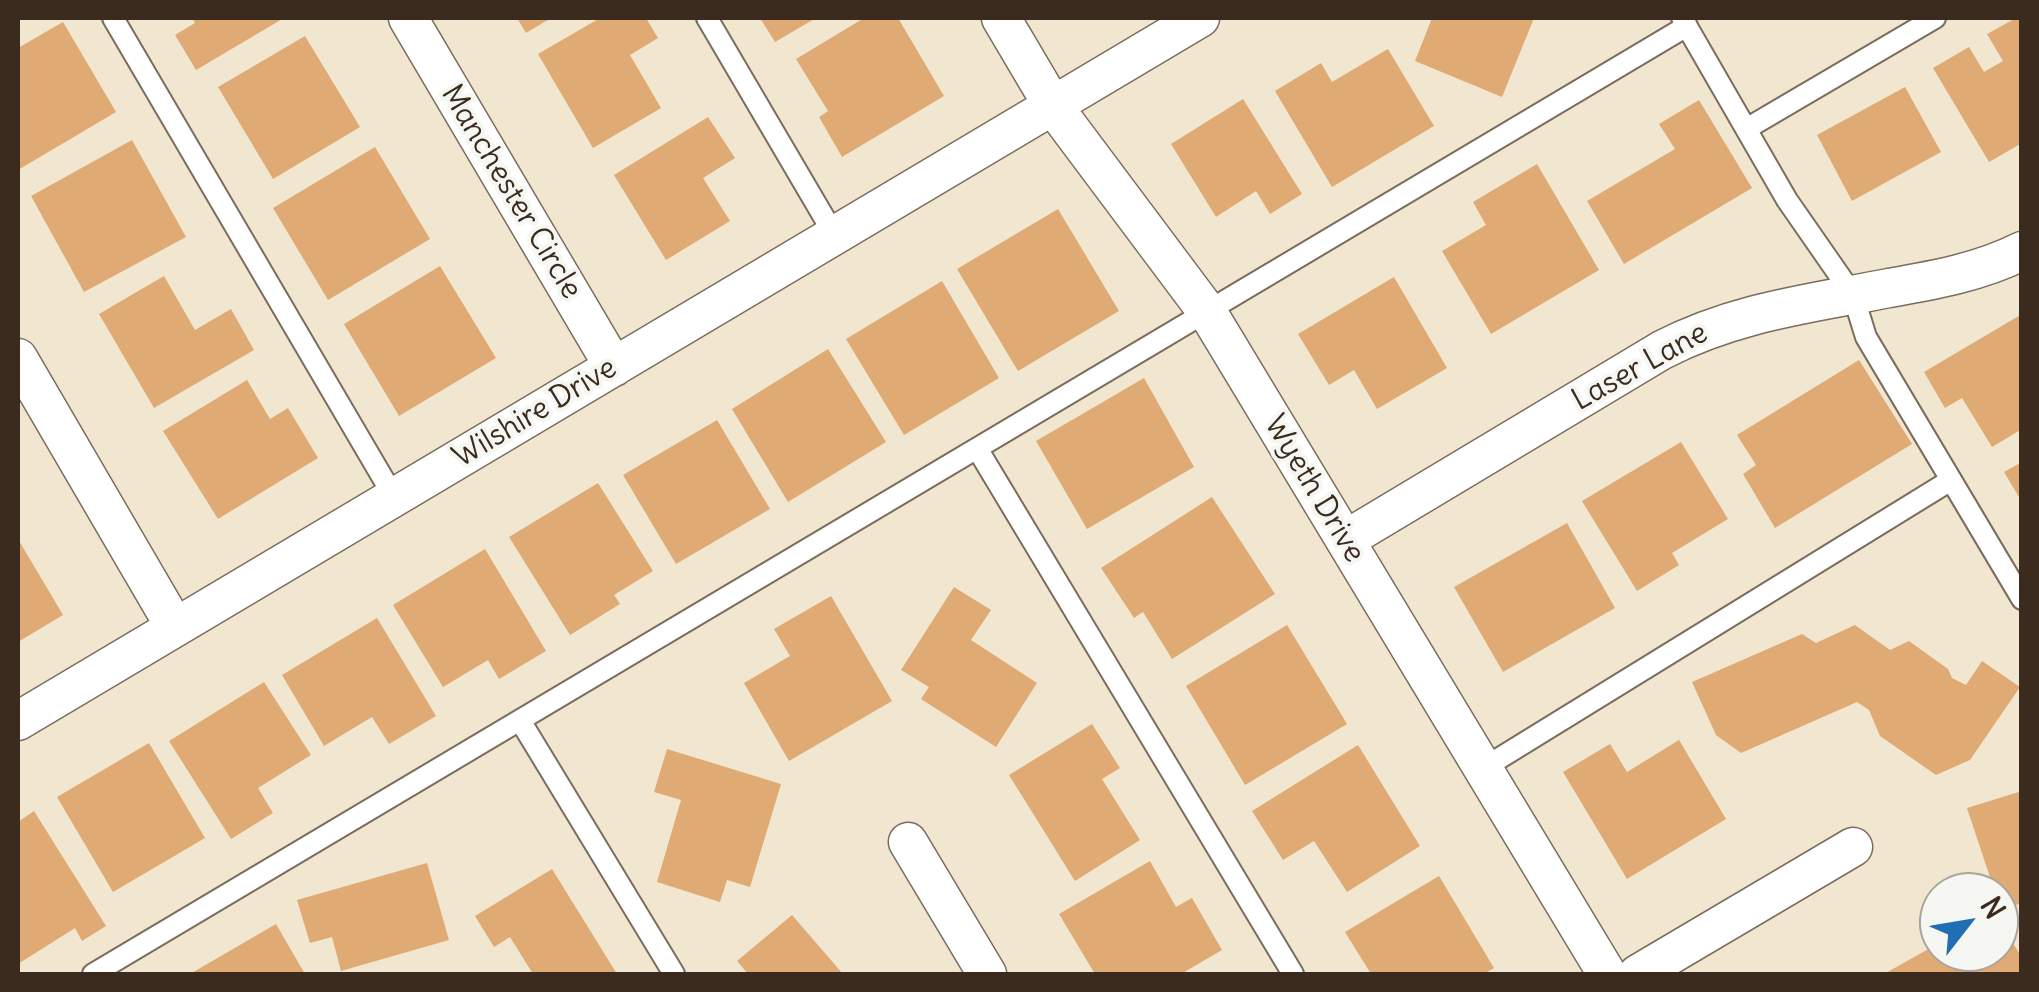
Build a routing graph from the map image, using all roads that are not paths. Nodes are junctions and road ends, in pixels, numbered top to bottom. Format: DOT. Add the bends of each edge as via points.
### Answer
graph roads {
  1 [pos="113,18"];
  2 [pos="408,18"];
  3 [pos="707,18"];
  4 [pos="1001,18"];
  5 [pos="1200,18"];
  6 [pos="1935,18"];
  7 [pos="1685,22"];
  8 [pos="1053,106"];
  9 [pos="1746,129"];
  10 [pos="835,236"];
  11 [pos="2022,251"];
  12 [pos="1852,295"];
  13 [pos="1208,313"];
  14 [pos="18,358"];
  15 [pos="614,366"];
  16 [pos="978,450"];
  17 [pos="1951,480"];
  18 [pos="394,497"];
  19 [pos="1345,540"];
  20 [pos="2022,598"];
  21 [pos="175,627"];
  22 [pos="18,721"];
  23 [pos="520,722"];
  24 [pos="1482,768"];
  25 [pos="908,842"];
  26 [pos="1854,847"];
  27 [pos="94,974"];
  28 [pos="674,974"];
  29 [pos="987,974"];
  30 [pos="1293,974"];
  31 [pos="1606,974"];
  32 [pos="1638,974"];
  1 -- 18 [label="lane"];
  2 -- 15 [label="street, Manchester Circle"];
  3 -- 10 [label="lane"];
  4 -- 8 [label="street, Wyeth Drive"];
  5 -- 8 [label="street, Wilshire Drive"];
  6 -- 9 [label="lane"];
  7 -- 9 [label="lane"];
  7 -- 13 [label="lane"];
  8 -- 10 [label="street, Wilshire Drive"];
  8 -- 13 [label="street, Wyeth Drive"];
  9 -- 12 [label="lane"];
  10 -- 15 [label="street, Wilshire Drive"];
  11 -- 12 [label="street, Laser Lane" via="1968,272"];
  12 -- 17 [label="lane" via="1866,337"];
  12 -- 19 [label="street, Laser Lane" via="1705,328"];
  13 -- 16 [label="lane"];
  13 -- 19 [label="street, Wyeth Drive"];
  14 -- 21 [label="street"];
  15 -- 18 [label="street, Wilshire Drive"];
  16 -- 23 [label="lane"];
  16 -- 30 [label="lane"];
  17 -- 20 [label="lane"];
  17 -- 24 [label="lane"];
  18 -- 21 [label="street, Wilshire Drive"];
  19 -- 24 [label="street, Wyeth Drive"];
  21 -- 22 [label="street, Wilshire Drive"];
  23 -- 27 [label="lane"];
  23 -- 28 [label="lane"];
  24 -- 31 [label="street, Wyeth Drive"];
  25 -- 29 [label="street"];
  26 -- 32 [label="street"];
}
